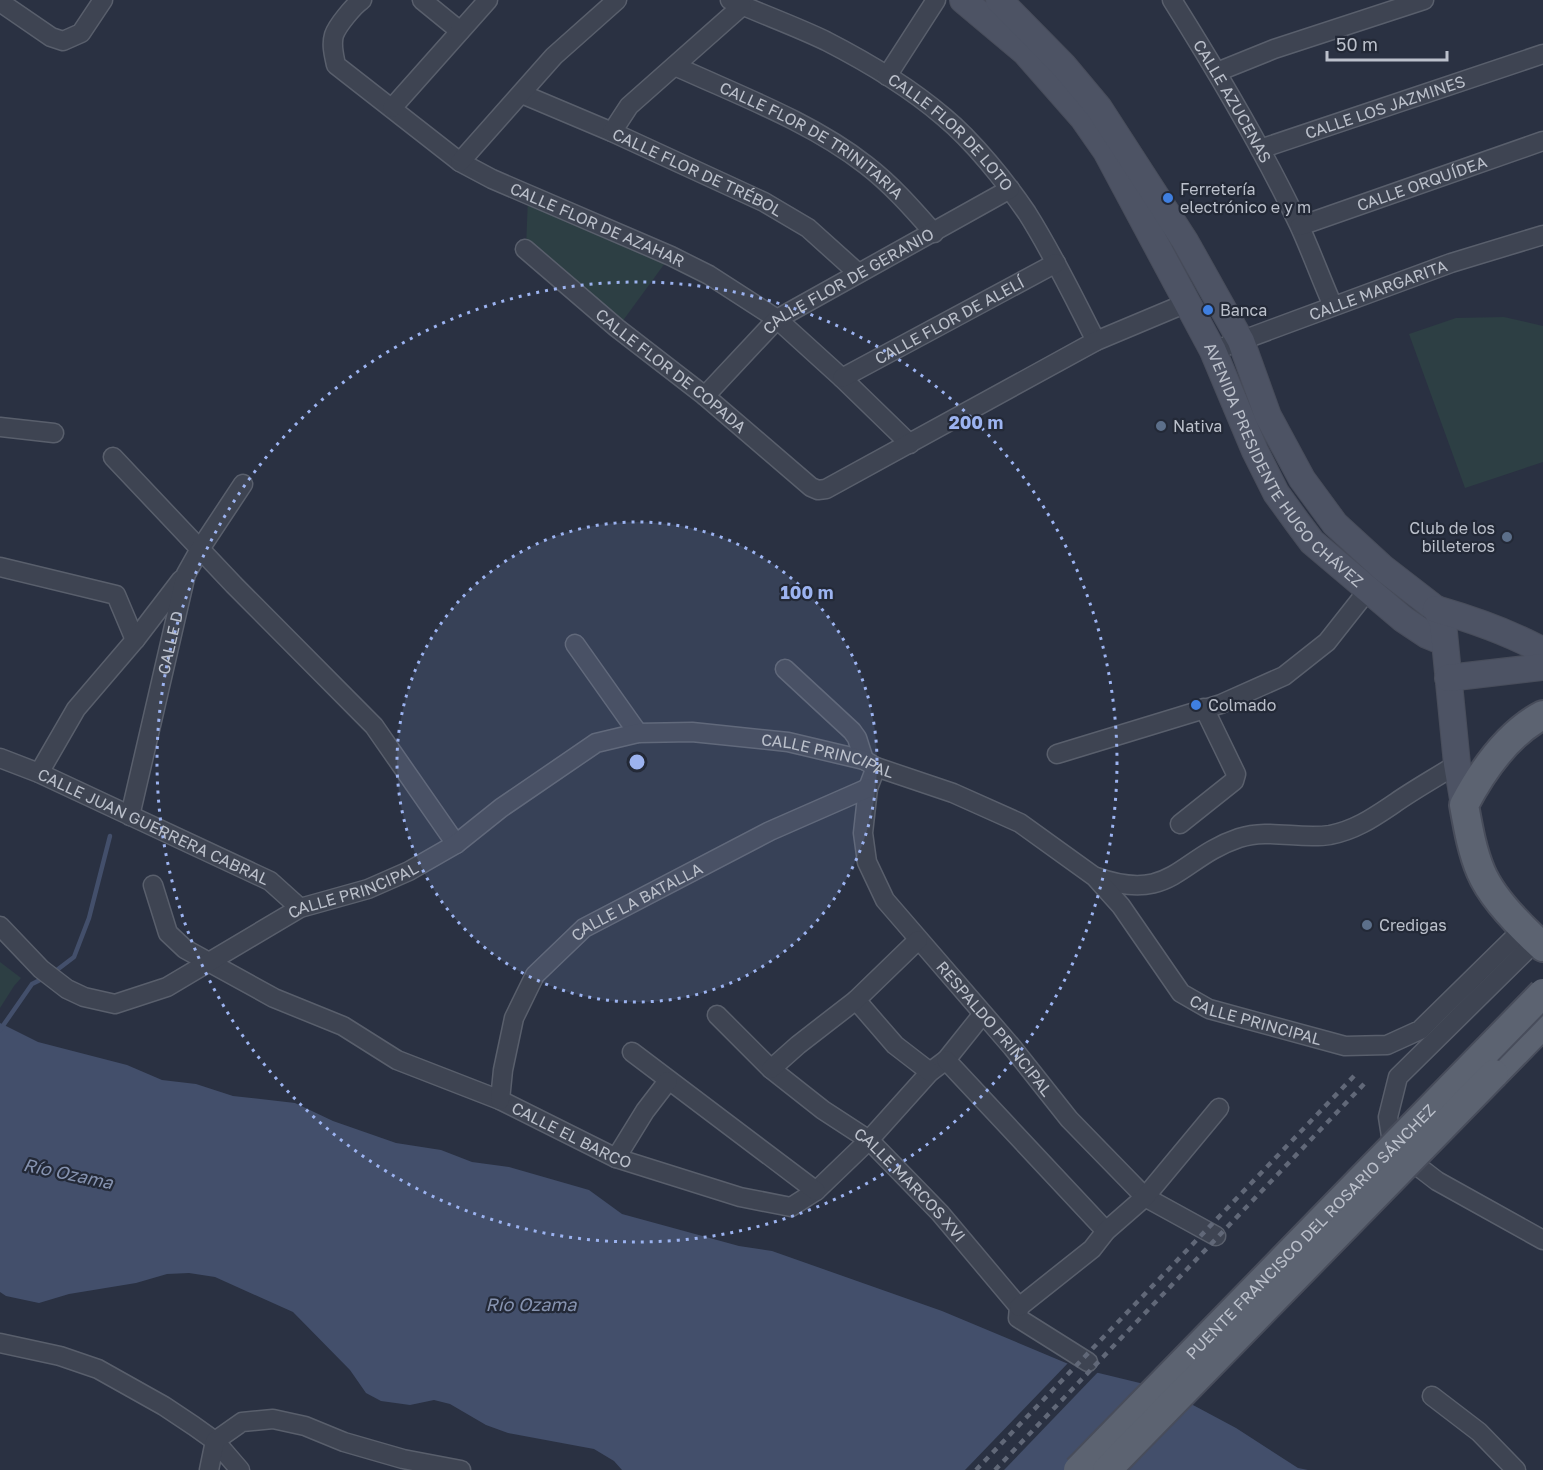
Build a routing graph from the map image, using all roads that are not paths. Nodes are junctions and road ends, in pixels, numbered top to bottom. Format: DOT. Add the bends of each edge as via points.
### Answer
graph roads {
  1 [pos="103,0"];
  2 [pos="362,0"];
  3 [pos="422,0"];
  4 [pos="488,0"];
  5 [pos="617,0"];
  6 [pos="936,0"];
  7 [pos="963,0"];
  8 [pos="999,0"];
  9 [pos="1172,0"];
  10 [pos="1424,0"];
  11 [pos="0,2"];
  12 [pos="736,3"];
  13 [pos="460,31"];
  14 [pos="1543,54"];
  15 [pos="675,66"];
  16 [pos="1217,72"];
  17 [pos="887,76"];
  18 [pos="522,94"];
  19 [pos="392,108"];
  20 [pos="612,132"];
  21 [pos="1543,141"];
  22 [pos="1260,149"];
  23 [pos="460,162"];
  24 [pos="1010,189"];
  25 [pos="1300,226"];
  26 [pos="934,233"];
  27 [pos="1543,235"];
  28 [pos="525,249"];
  29 [pos="1056,263"];
  30 [pos="858,273"];
  31 [pos="1189,302"];
  32 [pos="1333,306"];
  33 [pos="777,319"];
  34 [pos="1096,341"];
  35 [pos="1242,341"];
  36 [pos="1213,351"];
  37 [pos="842,378"];
  38 [pos="705,396"];
  39 [pos="0,427"];
  40 [pos="54,433"];
  41 [pos="910,444"];
  42 [pos="113,457"];
  43 [pos="243,484"];
  44 [pos="200,549"];
  45 [pos="0,567"];
  46 [pos="186,574"];
  47 [pos="1368,590"];
  48 [pos="1437,609"];
  49 [pos="135,640"];
  50 [pos="1444,642"];
  51 [pos="575,644"];
  52 [pos="1543,651"];
  53 [pos="1543,667"];
  54 [pos="784,669"];
  55 [pos="1448,678"];
  56 [pos="1204,708"];
  57 [pos="1543,715"];
  58 [pos="638,733"];
  59 [pos="1057,754"];
  60 [pos="0,758"];
  61 [pos="870,763"];
  62 [pos="1457,764"];
  63 [pos="39,773"];
  64 [pos="868,789"];
  65 [pos="1464,805"];
  66 [pos="130,816"];
  67 [pos="1180,824"];
  68 [pos="456,844"];
  69 [pos="1095,877"];
  70 [pos="153,885"];
  71 [pos="300,908"];
  72 [pos="0,926"];
  73 [pos="1534,939"];
  74 [pos="918,940"];
  75 [pos="209,961"];
  76 [pos="1543,993"];
  77 [pos="856,1000"];
  78 [pos="982,1014"];
  79 [pos="717,1016"];
  80 [pos="1543,1024"];
  81 [pos="1531,1050"];
  82 [pos="632,1052"];
  83 [pos="946,1060"];
  84 [pos="771,1069"];
  85 [pos="930,1072"];
  86 [pos="668,1081"];
  87 [pos="500,1100"];
  88 [pos="1219,1108"];
  89 [pos="869,1140"];
  90 [pos="616,1158"];
  91 [pos="816,1191"];
  92 [pos="1145,1197"];
  93 [pos="1107,1231"];
  94 [pos="1216,1236"];
  95 [pos="1543,1240"];
  96 [pos="1019,1307"];
  97 [pos="0,1343"];
  98 [pos="1088,1362"];
  99 [pos="1432,1396"];
  100 [pos="215,1441"];
  101 [pos="209,1470"];
  102 [pos="240,1470"];
  103 [pos="461,1470"];
  104 [pos="1078,1470"];
  105 [pos="1107,1470"];
  106 [pos="1516,1470"];
  1 -- 11 [label="street" via="81,33 63,41"];
  2 -- 19 [label="street, CALLE FLOR DE AZAHAR" via="334,33 336,65"];
  3 -- 13 [label="street"];
  4 -- 13 [label="street"];
  5 -- 18 [label="street" via="554,56"];
  6 -- 17 [label="street"];
  7 -- 31 [label="main road, AVENIDA PRESIDENTE HUGO CHÁVEZ" via="1025,52 1083,118 1106,151"];
  8 -- 35 [label="main road, AVENIDA PRESIDENTE HUGO CHÁVEZ" via="1099,108 1185,241"];
  9 -- 16 [label="street, CALLE AZUCENAS"];
  10 -- 16 [label="street"];
  12 -- 15 [label="street"];
  12 -- 17 [label="street, CALLE FLOR DE LOTO" via="826,41"];
  13 -- 19 [label="street"];
  14 -- 22 [label="street, CALLE LOS JAZMINES"];
  15 -- 20 [label="street" via="629,106"];
  15 -- 26 [label="street, CALLE FLOR DE TRINITARIA" via="843,148 899,193"];
  16 -- 22 [label="street, CALLE AZUCENAS"];
  17 -- 24 [label="street, CALLE FLOR DE LOTO" via="945,117"];
  18 -- 20 [label="street, CALLE FLOR DE TRÉBOL"];
  18 -- 23 [label="street"];
  19 -- 23 [label="street, CALLE FLOR DE AZAHAR"];
  20 -- 30 [label="street, CALLE FLOR DE TRÉBOL" via="784,213 808,228"];
  21 -- 25 [label="street, CALLE ORQUÍDEA"];
  22 -- 25 [label="street, CALLE AZUCENAS"];
  23 -- 33 [label="street, CALLE FLOR DE AZAHAR" via="710,275"];
  24 -- 26 [label="street, CALLE FLOR DE GERANIO"];
  24 -- 29 [label="street, CALLE FLOR DE LOTO"];
  25 -- 32 [label="street, CALLE AZUCENAS"];
  26 -- 30 [label="street, CALLE FLOR DE GERANIO"];
  27 -- 32 [label="street, CALLE MARGARITA"];
  28 -- 38 [label="street, CALLE FLOR DE COPADA"];
  29 -- 34 [label="street, CALLE FLOR DE LOTO"];
  29 -- 37 [label="street, CALLE FLOR DE ALELÍ"];
  30 -- 33 [label="street, CALLE FLOR DE GERANIO"];
  31 -- 34 [label="street"];
  31 -- 36 [label="main road, AVENIDA PRESIDENTE HUGO CHÁVEZ"];
  32 -- 35 [label="street, CALLE MARGARITA"];
  33 -- 37 [label="street, CALLE FLOR DE AZAHAR"];
  33 -- 38 [label="street, CALLE FLOR DE GERANIO"];
  34 -- 41 [label="street"];
  35 -- 36 [label="street, CALLE MARGARITA"];
  35 -- 48 [label="main road, AVENIDA PRESIDENTE HUGO CHÁVEZ" via="1268,416 1302,479 1335,524 1383,568"];
  36 -- 47 [label="main road, AVENIDA PRESIDENTE HUGO CHÁVEZ" via="1276,493 1312,542"];
  37 -- 41 [label="street, CALLE FLOR DE AZAHAR"];
  38 -- 41 [label="street, CALLE FLOR DE COPADA" via="818,490"];
  39 -- 40 [label="street"];
  42 -- 44 [label="street"];
  43 -- 44 [label="street, CALLE D"];
  44 -- 46 [label="street, CALLE D"];
  44 -- 68 [label="street" via="374,726"];
  45 -- 49 [label="street" via="116,595"];
  46 -- 49 [label="street"];
  46 -- 66 [label="street, CALLE D"];
  47 -- 50 [label="main road, AVENIDA PRESIDENTE HUGO CHÁVEZ" via="1419,630"];
  47 -- 56 [label="street" via="1327,642 1284,676"];
  48 -- 50 [label="main road" via="1443,622"];
  48 -- 52 [label="main road, AVENIDA PRESIDENTE HUGO CHÁVEZ" via="1503,630"];
  49 -- 63 [label="street" via="76,709"];
  50 -- 55 [label="main road"];
  51 -- 58 [label="street"];
  53 -- 55 [label="main road"];
  54 -- 61 [label="street" via="852,731"];
  55 -- 62 [label="main road"];
  56 -- 59 [label="street"];
  56 -- 67 [label="street" via="1236,774 1234,781"];
  57 -- 65 [label="main road" via="1499,753"];
  58 -- 61 [label="street, CALLE PRINCIPAL" via="692,732 788,742"];
  58 -- 68 [label="street, CALLE PRINCIPAL" via="596,743"];
  60 -- 63 [label="street, CALLE JUAN GUERRERA CABRAL"];
  61 -- 64 [label="street, RESPALDO PRINCIPAL"];
  61 -- 69 [label="street, CALLE PRINCIPAL" via="1020,823"];
  62 -- 65 [label="main road"];
  62 -- 69 [label="street" via="1371,820 1348,830 1324,836 1276,833 1243,837 1212,850 1178,874 1152,884 1125,885"];
  63 -- 66 [label="street, CALLE JUAN GUERRERA CABRAL"];
  64 -- 74 [label="street, RESPALDO PRINCIPAL" via="863,833 867,862 885,900"];
  64 -- 87 [label="street, CALLE LA BATALLA" via="771,831 584,928 535,975 514,1018"];
  65 -- 73 [label="main road" via="1482,875"];
  66 -- 71 [label="street, CALLE JUAN GUERRERA CABRAL" via="270,881"];
  68 -- 71 [label="street, CALLE PRINCIPAL" via="368,889"];
  69 -- 73 [label="street, CALLE PRINCIPAL" via="1121,906 1181,993 1209,1009 1345,1046 1387,1045 1420,1030"];
  70 -- 75 [label="street, CALLE EL BARCO" via="168,933 185,949"];
  71 -- 75 [label="street, CALLE PRINCIPAL"];
  72 -- 75 [label="street, CALLE PRINCIPAL" via="41,969 67,988 84,997 115,1004 167,987"];
  73 -- 95 [label="street" via="1398,1077 1388,1117 1392,1136 1411,1161 1437,1181"];
  74 -- 77 [label="street"];
  74 -- 78 [label="street, RESPALDO PRINCIPAL"];
  75 -- 87 [label="street, CALLE EL BARCO" via="274,998 343,1026 397,1060"];
  76 -- 104 [label="main road, PUENTE FRANCISCO DEL ROSARIO SÁNCHEZ, bridge"];
  77 -- 84 [label="street"];
  77 -- 85 [label="street" via="895,1045"];
  78 -- 83 [label="street, CALLE EL BARCO"];
  78 -- 92 [label="street, RESPALDO PRINCIPAL" via="1070,1119"];
  79 -- 84 [label="street, CALLE MARCOS XVI"];
  80 -- 81 [label="main road, PUENTE FRANCISCO DEL ROSARIO SÁNCHEZ"];
  81 -- 105 [label="main road, PUENTE FRANCISCO DEL ROSARIO SÁNCHEZ, bridge" via="1494,1074"];
  82 -- 86 [label="street"];
  83 -- 85 [label="street, CALLE EL BARCO"];
  83 -- 93 [label="street"];
  84 -- 89 [label="street, CALLE MARCOS XVI"];
  85 -- 89 [label="street, CALLE EL BARCO"];
  86 -- 90 [label="street"];
  86 -- 91 [label="street"];
  87 -- 90 [label="street, CALLE EL BARCO"];
  88 -- 92 [label="street"];
  89 -- 91 [label="street, CALLE EL BARCO"];
  89 -- 96 [label="street, CALLE MARCOS XVI" via="940,1213"];
  90 -- 91 [label="street, CALLE EL BARCO" via="740,1197 791,1207"];
  92 -- 93 [label="street"];
  92 -- 94 [label="street, RESPALDO PRINCIPAL"];
  93 -- 96 [label="street" via="1092,1249"];
  96 -- 98 [label="street, CALLE MARCOS XVI" via="1018,1318"];
  97 -- 100 [label="street" via="98,1369 164,1406"];
  99 -- 106 [label="street" via="1479,1432"];
  100 -- 101 [label="street"];
  100 -- 102 [label="street"];
  100 -- 103 [label="street" via="242,1422 273,1419 403,1459"];
}
